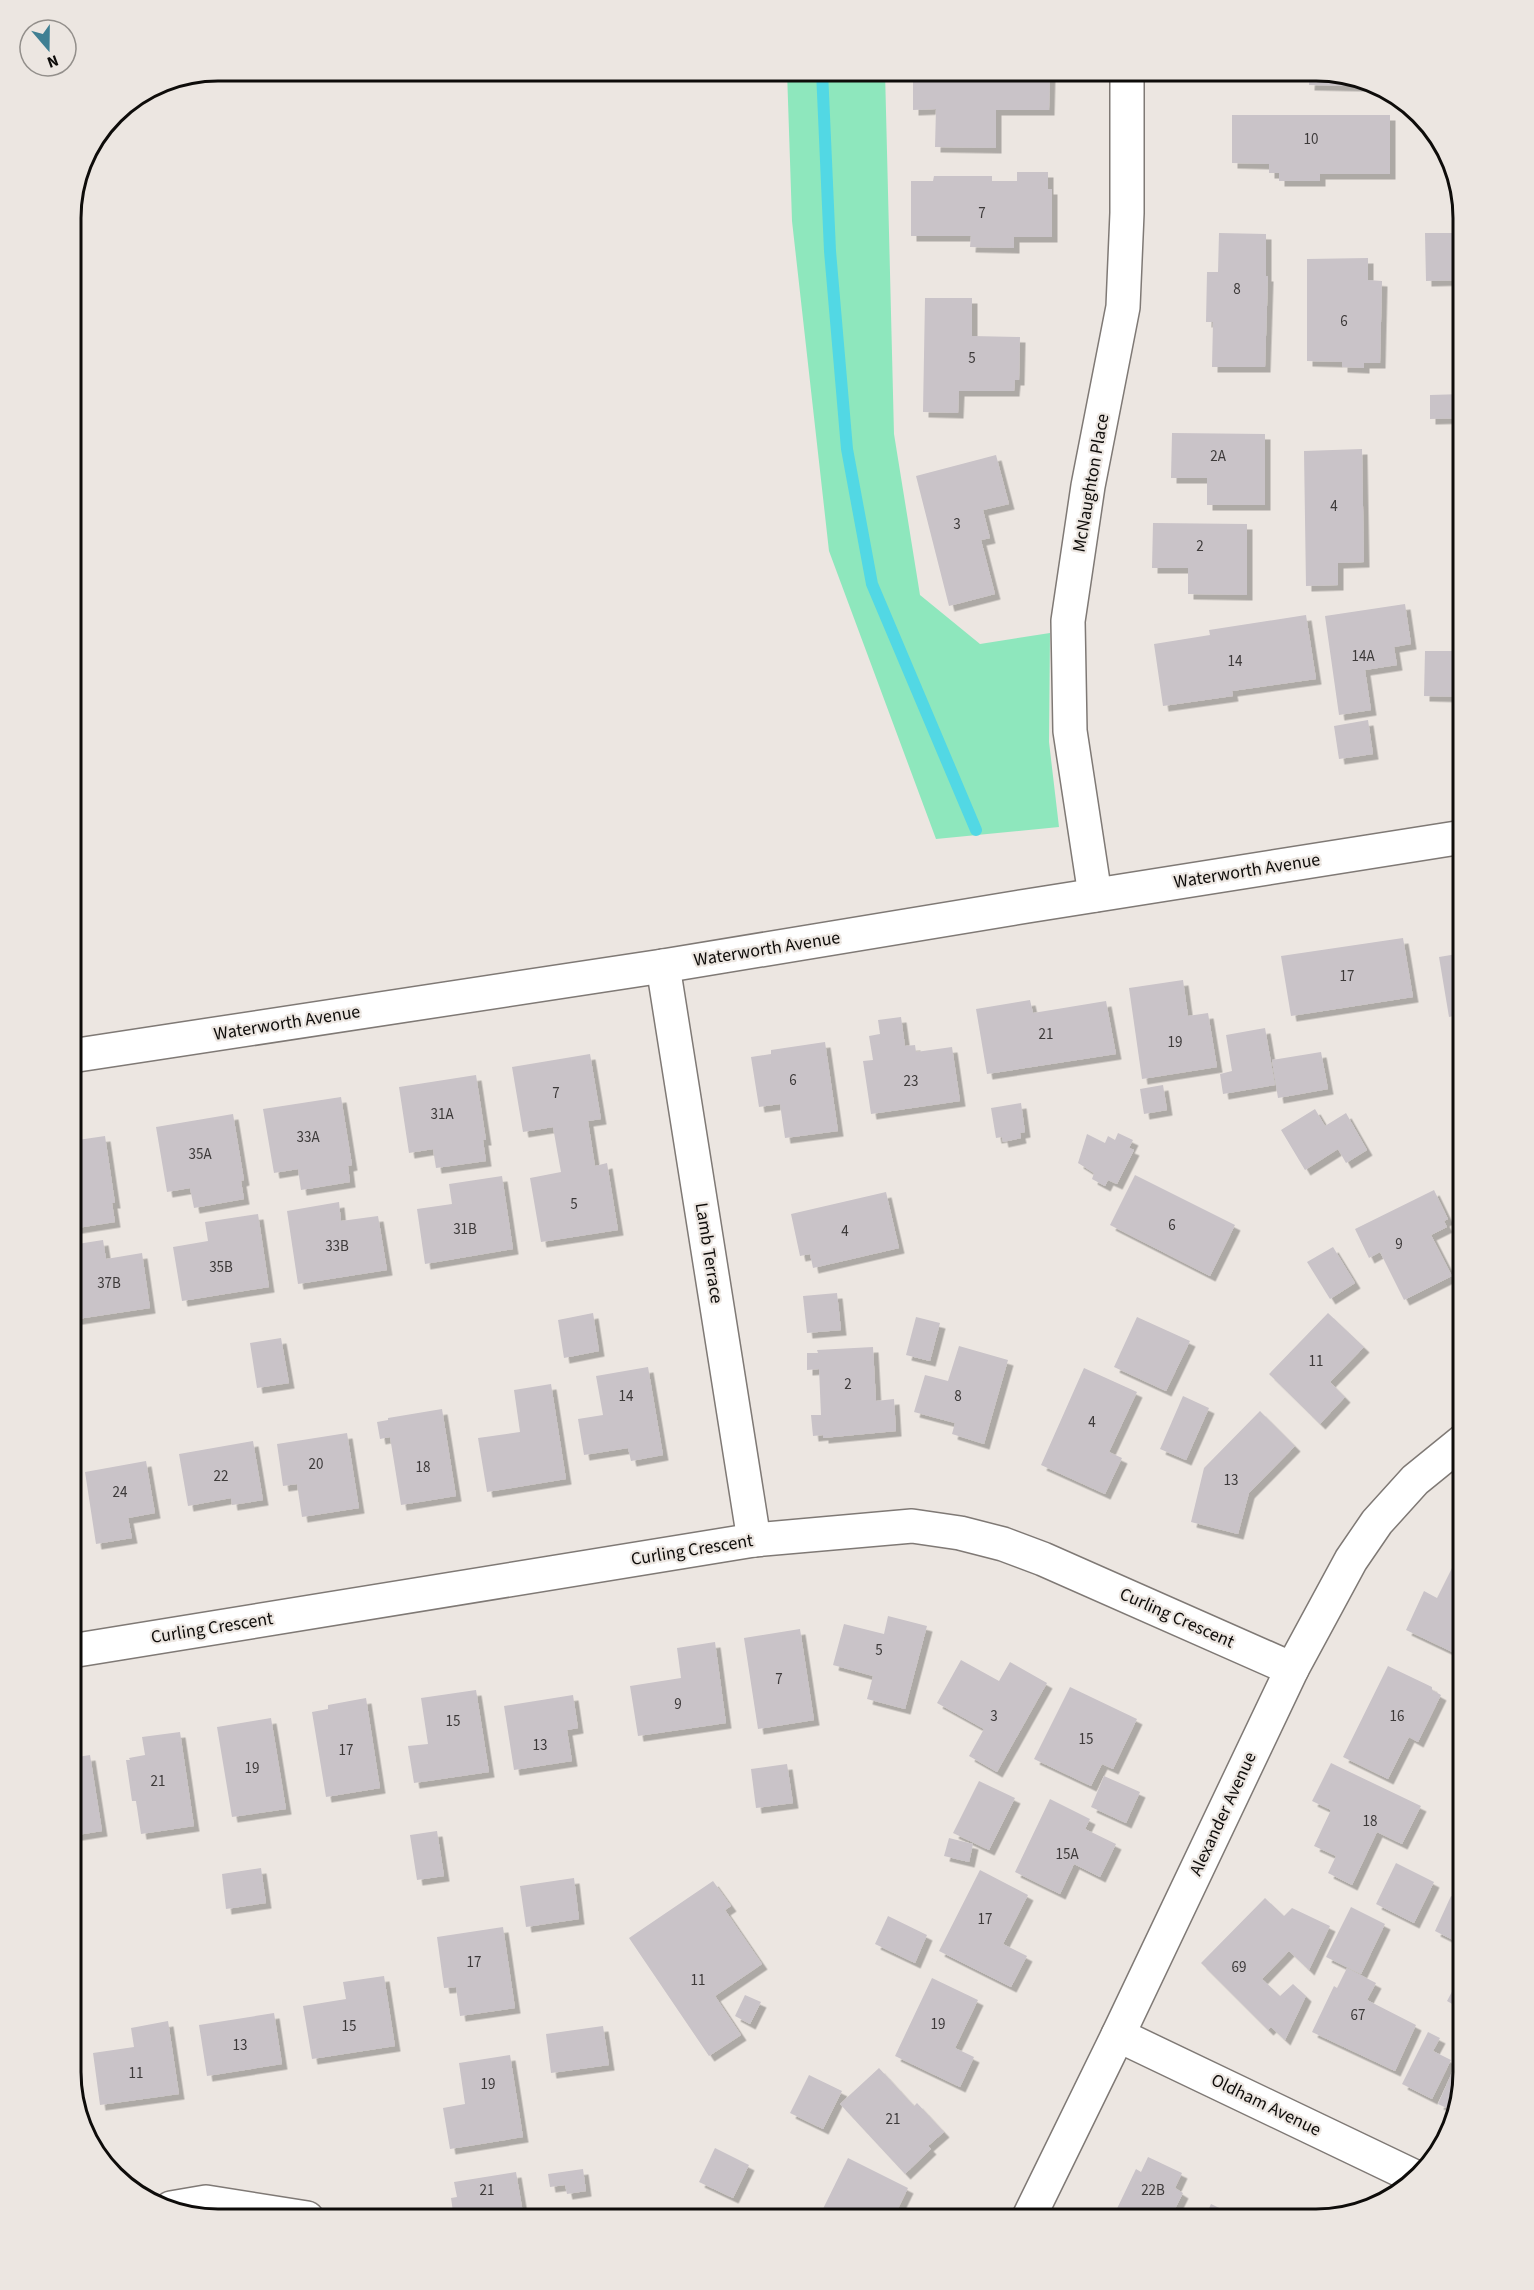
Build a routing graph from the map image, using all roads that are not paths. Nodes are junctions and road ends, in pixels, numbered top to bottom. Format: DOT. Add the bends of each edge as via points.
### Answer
graph roads {
  1 [pos="1127,81"];
  2 [pos="1453,839"];
  3 [pos="1095,895"];
  4 [pos="663,966"];
  5 [pos="81,1054"];
  6 [pos="1453,1450"];
  7 [pos="754,1540"];
  8 [pos="81,1649"];
  9 [pos="1292,1669"];
  10 [pos="1118,2035"];
  11 [pos="1408,2173"];
  12 [pos="188,2205"];
  13 [pos="250,2209"];
  14 [pos="1033,2209"];
  1 -- 3 [label="street, McNaughton Place" via="1123,307 1088,486 1068,621 1070,731"];
  2 -- 3 [label="street, Waterworth Avenue"];
  3 -- 4 [label="street, Waterworth Avenue"];
  4 -- 5 [label="street, Waterworth Avenue"];
  4 -- 7 [label="street, Lamb Terrace"];
  6 -- 9 [label="street, Alexander Avenue" via="1415,1480 1377,1522 1351,1560"];
  7 -- 8 [label="street, Curling Crescent"];
  7 -- 9 [label="street, Curling Crescent" via="912,1526 960,1533 1043,1559"];
  9 -- 10 [label="street, Alexander Avenue"];
  10 -- 11 [label="street, Oldham Avenue"];
  10 -- 14 [label="street, Alexander Avenue"];
  12 -- 13 [label="street" via="206,2202"];
}
